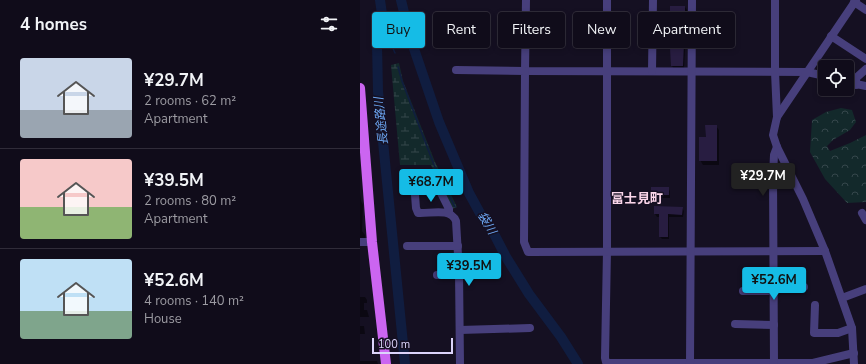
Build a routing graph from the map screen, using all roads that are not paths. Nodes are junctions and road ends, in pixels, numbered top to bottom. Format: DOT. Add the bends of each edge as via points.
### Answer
graph roads {
  1 [pos="526,0"];
  2 [pos="607,0"];
  3 [pos="653,0"];
  4 [pos="692,0"];
  5 [pos="775,0"];
  6 [pos="855,1"];
  7 [pos="866,10"];
  8 [pos="832,36"];
  9 [pos="866,59"];
  10 [pos="866,69"];
  11 [pos="456,70"];
  12 [pos="525,71"];
  13 [pos="607,72"];
  14 [pos="652,72"];
  15 [pos="692,72"];
  16 [pos="775,72"];
  17 [pos="807,72"];
  18 [pos="818,74"];
  19 [pos="856,85"];
  20 [pos="866,86"];
  21 [pos="360,88"];
  22 [pos="777,117"];
  23 [pos="362,144"];
  24 [pos="777,147"];
  25 [pos="449,213"];
  26 [pos="360,242"];
  27 [pos="372,242"];
  28 [pos="407,246"];
  29 [pos="458,246"];
  30 [pos="607,251"];
  31 [pos="691,251"];
  32 [pos="773,251"];
  33 [pos="825,251"];
  34 [pos="491,269"];
  35 [pos="459,273"];
  36 [pos="437,275"];
  37 [pos="804,287"];
  38 [pos="866,289"];
  39 [pos="743,291"];
  40 [pos="773,292"];
  41 [pos="842,298"];
  42 [pos="814,305"];
  43 [pos="735,324"];
  44 [pos="774,325"];
  45 [pos="530,328"];
  46 [pos="852,328"];
  47 [pos="460,330"];
  48 [pos="854,353"];
  49 [pos="690,363"];
  50 [pos="734,363"];
  51 [pos="774,363"];
  52 [pos="386,364"];
  53 [pos="460,364"];
  54 [pos="854,364"];
  1 -- 12 [label="street"];
  2 -- 13 [label="street"];
  3 -- 14 [label="street"];
  4 -- 15 [label="street"];
  5 -- 16 [label="street"];
  6 -- 7 [label="street"];
  6 -- 8 [label="street"];
  8 -- 9 [label="street"];
  8 -- 17 [label="street"];
  10 -- 19 [label="street" via="856,78"];
  11 -- 12 [label="street"];
  12 -- 13 [label="street"];
  12 -- 30 [label="street" via="524,242 528,252"];
  13 -- 14 [label="street"];
  13 -- 30 [label="street"];
  14 -- 15 [label="street"];
  15 -- 16 [label="street"];
  15 -- 31 [label="street"];
  16 -- 17 [label="street"];
  16 -- 22 [label="street"];
  17 -- 18 [label="street"];
  17 -- 22 [label="street"];
  19 -- 20 [label="street"];
  21 -- 23 [label="main road"];
  22 -- 24 [label="street" via="773,135"];
  23 -- 27 [label="main road"];
  24 -- 32 [label="street" via="772,175"];
  24 -- 33 [label="street"];
  25 -- 25 [label="street" via="416,211 414,182 434,179"];
  25 -- 29 [label="street" via="456,221"];
  26 -- 27 [label="street"];
  27 -- 52 [label="main road"];
  28 -- 29 [label="street"];
  29 -- 35 [label="street"];
  30 -- 31 [label="street"];
  30 -- 49 [label="street" via="606,362"];
  31 -- 32 [label="street"];
  31 -- 49 [label="street"];
  32 -- 33 [label="street"];
  32 -- 40 [label="street"];
  33 -- 41 [label="street"];
  34 -- 35 [label="street" via="485,272"];
  35 -- 36 [label="street"];
  35 -- 47 [label="street"];
  37 -- 40 [label="street" via="778,287"];
  38 -- 41 [label="street"];
  39 -- 40 [label="street"];
  40 -- 44 [label="street"];
  41 -- 46 [label="street"];
  42 -- 46 [label="street" via="814,333 838,333"];
  43 -- 44 [label="street"];
  44 -- 51 [label="street"];
  45 -- 47 [label="street"];
  46 -- 48 [label="street"];
  47 -- 53 [label="street"];
  48 -- 51 [label="street" via="813,363"];
  48 -- 54 [label="street"];
  49 -- 50 [label="street"];
  50 -- 51 [label="street"];
}
